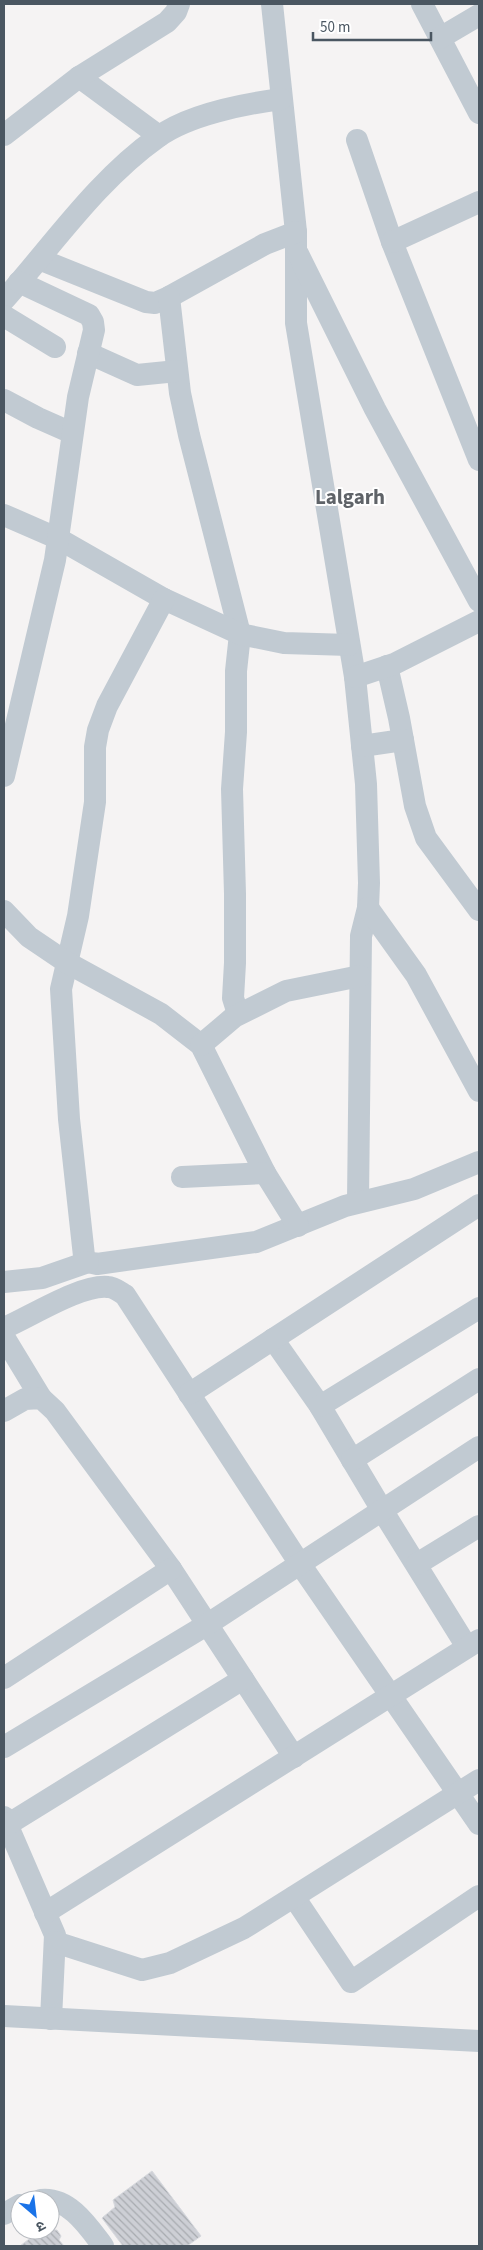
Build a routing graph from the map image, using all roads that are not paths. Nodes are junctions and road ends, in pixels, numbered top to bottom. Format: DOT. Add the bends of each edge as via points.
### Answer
graph roads {
  1 [pos="179,4"];
  2 [pos="272,4"];
  3 [pos="422,4"];
  4 [pos="479,15"];
  5 [pos="440,38"];
  6 [pos="79,77"];
  7 [pos="474,90"];
  8 [pos="280,99"];
  9 [pos="479,113"];
  10 [pos="4,135"];
  11 [pos="159,136"];
  12 [pos="357,140"];
  13 [pos="479,202"];
  14 [pos="296,241"];
  15 [pos="392,242"];
  16 [pos="39,259"];
  17 [pos="19,282"];
  18 [pos="169,297"];
  19 [pos="4,300"];
  20 [pos="4,316"];
  21 [pos="55,347"];
  22 [pos="88,353"];
  23 [pos="177,371"];
  24 [pos="4,400"];
  25 [pos="72,433"];
  26 [pos="479,460"];
  27 [pos="4,515"];
  28 [pos="59,539"];
  29 [pos="164,599"];
  30 [pos="479,601"];
  31 [pos="479,621"];
  32 [pos="240,634"];
  33 [pos="349,646"];
  34 [pos="387,666"];
  35 [pos="355,677"];
  36 [pos="10,712"];
  37 [pos="404,740"];
  38 [pos="362,746"];
  39 [pos="4,776"];
  40 [pos="368,908"];
  41 [pos="479,910"];
  42 [pos="4,911"];
  43 [pos="66,962"];
  44 [pos="360,976"];
  45 [pos="238,1014"];
  46 [pos="201,1045"];
  47 [pos="479,1092"];
  48 [pos="479,1162"];
  49 [pos="265,1173"];
  50 [pos="182,1177"];
  51 [pos="358,1201"];
  52 [pos="479,1205"];
  53 [pos="298,1226"];
  54 [pos="92,1263"];
  55 [pos="4,1282"];
  56 [pos="98,1287"];
  57 [pos="479,1308"];
  58 [pos="5,1327"];
  59 [pos="273,1339"];
  60 [pos="479,1379"];
  61 [pos="190,1394"];
  62 [pos="41,1398"];
  63 [pos="320,1406"];
  64 [pos="4,1411"];
  65 [pos="479,1447"];
  66 [pos="352,1460"];
  67 [pos="382,1510"];
  68 [pos="479,1526"];
  69 [pos="300,1564"];
  70 [pos="417,1564"];
  71 [pos="171,1569"];
  72 [pos="208,1624"];
  73 [pos="473,1643"];
  74 [pos="4,1678"];
  75 [pos="243,1679"];
  76 [pos="390,1696"];
  77 [pos="4,1747"];
  78 [pos="294,1757"];
  79 [pos="479,1780"];
  80 [pos="459,1793"];
  81 [pos="6,1821"];
  82 [pos="479,1824"];
  83 [pos="294,1896"];
  84 [pos="479,1896"];
  85 [pos="45,1913"];
  86 [pos="55,1942"];
  87 [pos="4,2016"];
  88 [pos="51,2019"];
  89 [pos="479,2041"];
  90 [pos="60,2203"];
  91 [pos="103,2246"];
  1 -- 6 [label="street" via="167,22"];
  2 -- 8 [label="street"];
  3 -- 5 [label="street"];
  4 -- 5 [label="street"];
  5 -- 7 [label="street"];
  6 -- 10 [label="street"];
  6 -- 11 [label="street"];
  7 -- 9 [label="street"];
  8 -- 11 [label="street" via="204,117"];
  8 -- 14 [label="street"];
  11 -- 16 [label="street" via="104,186"];
  12 -- 15 [label="street"];
  13 -- 15 [label="street"];
  14 -- 18 [label="street" via="265,244"];
  14 -- 30 [label="street" via="375,409"];
  14 -- 33 [label="street" via="296,323"];
  15 -- 26 [label="street"];
  16 -- 17 [label="street"];
  16 -- 18 [label="street" via="146,302 154,303"];
  17 -- 19 [label="street"];
  17 -- 22 [label="street" via="89,316 94,322 94,330"];
  18 -- 23 [label="street"];
  20 -- 21 [label="street"];
  22 -- 23 [label="street" via="136,375"];
  22 -- 25 [label="street"];
  23 -- 32 [label="street" via="189,435"];
  24 -- 25 [label="street"];
  25 -- 28 [label="street"];
  27 -- 28 [label="street"];
  28 -- 29 [label="street"];
  28 -- 36 [label="street"];
  29 -- 32 [label="street"];
  29 -- 43 [label="street" via="107,706 98,730 94,747 95,802 78,916"];
  31 -- 34 [label="street"];
  32 -- 33 [label="street" via="284,642"];
  32 -- 45 [label="street" via="232,790 235,894 232,998"];
  33 -- 35 [label="street"];
  34 -- 35 [label="street"];
  34 -- 37 [label="street"];
  35 -- 38 [label="street"];
  36 -- 39 [label="street"];
  37 -- 38 [label="street"];
  37 -- 41 [label="street" via="415,806 426,838"];
  38 -- 40 [label="street" via="369,863"];
  40 -- 44 [label="street" via="361,936"];
  40 -- 47 [label="street" via="416,975"];
  42 -- 43 [label="street" via="29,937"];
  43 -- 46 [label="street" via="161,1014"];
  43 -- 54 [label="street" via="61,989 69,1119 84,1256"];
  44 -- 45 [label="street" via="286,991"];
  44 -- 51 [label="street"];
  45 -- 46 [label="street"];
  46 -- 49 [label="street"];
  48 -- 51 [label="street" via="414,1189"];
  49 -- 50 [label="street"];
  49 -- 53 [label="street"];
  51 -- 53 [label="street"];
  52 -- 59 [label="street"];
  53 -- 54 [label="street" via="256,1242"];
  54 -- 55 [label="street" via="42,1278"];
  54 -- 56 [label="street"];
  56 -- 58 [label="street"];
  56 -- 61 [label="street" via="110,1287 125,1296"];
  57 -- 63 [label="street"];
  58 -- 62 [label="street"];
  59 -- 61 [label="street"];
  59 -- 63 [label="street"];
  60 -- 66 [label="street"];
  61 -- 69 [label="street"];
  62 -- 64 [label="street" via="25,1399"];
  62 -- 71 [label="street" via="55,1412"];
  63 -- 66 [label="street"];
  65 -- 67 [label="street"];
  66 -- 67 [label="street"];
  67 -- 69 [label="street"];
  67 -- 70 [label="street"];
  68 -- 70 [label="street"];
  69 -- 72 [label="street"];
  69 -- 76 [label="street"];
  70 -- 73 [label="street"];
  71 -- 72 [label="street"];
  71 -- 74 [label="street"];
  72 -- 75 [label="street"];
  72 -- 77 [label="street"];
  73 -- 76 [label="street"];
  75 -- 78 [label="street"];
  75 -- 81 [label="street"];
  76 -- 78 [label="street"];
  76 -- 80 [label="street"];
  78 -- 85 [label="street"];
  79 -- 80 [label="street"];
  80 -- 82 [label="street"];
  80 -- 83 [label="street"];
  81 -- 85 [label="street"];
  83 -- 84 [label="street" via="352,1982"];
  83 -- 86 [label="street" via="244,1928 170,1963 142,1970"];
  85 -- 86 [label="street"];
  86 -- 88 [label="street"];
  87 -- 88 [label="street"];
  88 -- 89 [label="street"];
  90 -- 91 [label="street" via="86,2223"];
}
